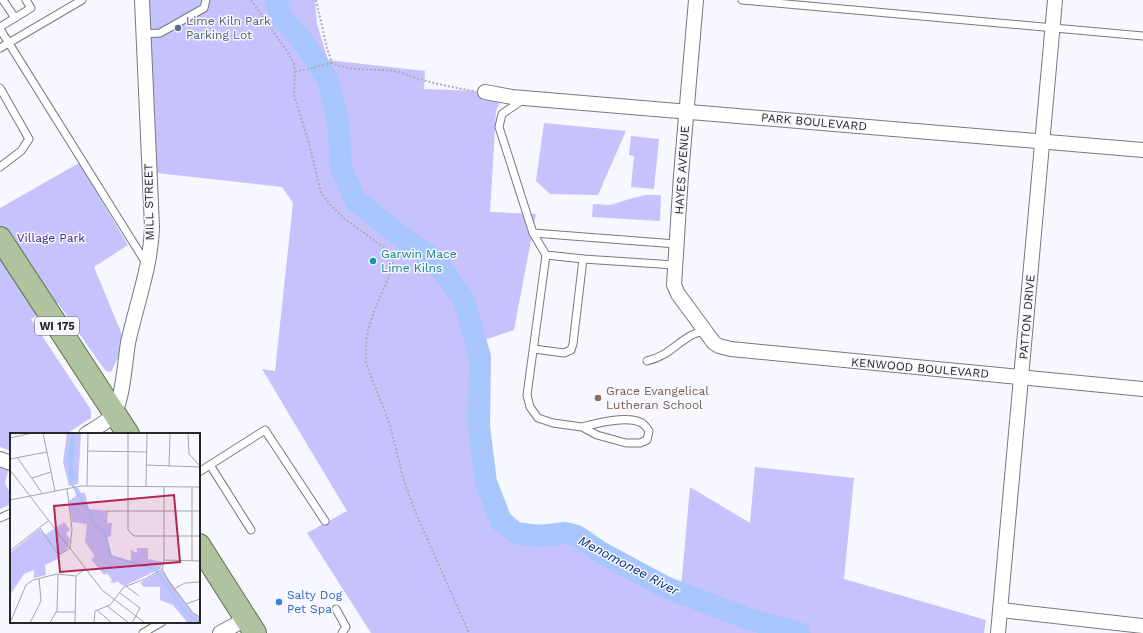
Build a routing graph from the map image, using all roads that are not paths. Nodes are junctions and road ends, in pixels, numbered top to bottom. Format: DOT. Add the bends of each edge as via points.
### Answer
graph roads {
  1 [pos="3,0"];
  2 [pos="26,0"];
  3 [pos="82,0"];
  4 [pos="142,0"];
  5 [pos="206,0"];
  6 [pos="696,0"];
  7 [pos="742,0"];
  8 [pos="1055,0"];
  9 [pos="15,18"];
  10 [pos="0,28"];
  11 [pos="1053,28"];
  12 [pos="143,34"];
  13 [pos="1143,36"];
  14 [pos="9,43"];
  15 [pos="0,48"];
  16 [pos="0,88"];
  17 [pos="485,92"];
  18 [pos="525,98"];
  19 [pos="686,112"];
  20 [pos="1043,142"];
  21 [pos="1143,150"];
  22 [pos="0,166"];
  23 [pos="533,233"];
  24 [pos="0,238"];
  25 [pos="676,244"];
  26 [pos="546,255"];
  27 [pos="583,259"];
  28 [pos="147,264"];
  29 [pos="675,265"];
  30 [pos="705,330"];
  31 [pos="534,349"];
  32 [pos="647,361"];
  33 [pos="1022,378"];
  34 [pos="1143,389"];
  35 [pos="114,414"];
  36 [pos="582,427"];
  37 [pos="88,433"];
  38 [pos="127,433"];
  39 [pos="0,459"];
  40 [pos="10,463"];
  41 [pos="210,465"];
  42 [pos="200,471"];
  43 [pos="10,513"];
  44 [pos="0,518"];
  45 [pos="325,521"];
  46 [pos="251,530"];
  47 [pos="200,548"];
  48 [pos="336,609"];
  49 [pos="1001,610"];
  50 [pos="160,623"];
  51 [pos="251,626"];
  52 [pos="1143,626"];
  53 [pos="143,633"];
  54 [pos="220,633"];
  55 [pos="342,633"];
  56 [pos="998,633"];
  1 -- 9 [label="lane"];
  2 -- 9 [label="lane" via="31,8"];
  3 -- 14 [label="lane"];
  4 -- 12 [label="street, MILL STREET"];
  5 -- 12 [label="lane" via="204,8 160,34"];
  6 -- 19 [label="street, HAYES AVENUE"];
  7 -- 11 [label="lane"];
  8 -- 11 [label="street, PATTON DRIVE"];
  9 -- 10 [label="lane"];
  10 -- 14 [label="lane"];
  11 -- 13 [label="lane"];
  11 -- 20 [label="street, PATTON DRIVE"];
  12 -- 28 [label="street, MILL STREET" via="152,227"];
  14 -- 15 [label="lane"];
  14 -- 28 [label="lane"];
  16 -- 22 [label="lane" via="28,139 21,151"];
  17 -- 18 [label="street, PARK BOULEVARD"];
  18 -- 19 [label="street, PARK BOULEVARD"];
  18 -- 23 [label="lane" via="502,114 499,127"];
  19 -- 20 [label="street, PARK BOULEVARD"];
  19 -- 25 [label="street, HAYES AVENUE"];
  20 -- 21 [label="street, PARK BOULEVARD"];
  20 -- 33 [label="street, PATTON DRIVE"];
  23 -- 25 [label="lane"];
  23 -- 26 [label="lane"];
  24 -- 35 [label="main road, WI 175"];
  25 -- 29 [label="street, HAYES AVENUE"];
  26 -- 27 [label="lane"];
  26 -- 31 [label="lane"];
  27 -- 29 [label="lane"];
  27 -- 31 [label="lane" via="571,350 564,353"];
  28 -- 35 [label="street, MILL STREET"];
  29 -- 30 [label="street, HAYES AVENUE" via="675,289"];
  30 -- 32 [label="lane" via="692,335 656,359"];
  30 -- 33 [label="street, KENWOOD BOULEVARD" via="719,346 731,349"];
  31 -- 36 [label="lane" via="527,395 530,407 538,418 552,423"];
  33 -- 34 [label="street, KENWOOD BOULEVARD"];
  33 -- 49 [label="street, PATTON DRIVE"];
  35 -- 37 [label="street"];
  35 -- 38 [label="main road, WI 175"];
  36 -- 36 [label="lane" via="633,420 644,424 648,431 647,440 626,443 597,435"];
  39 -- 40 [label="street"];
  41 -- 42 [label="lane"];
  41 -- 45 [label="lane" via="265,430"];
  41 -- 46 [label="lane"];
  43 -- 44 [label="lane"];
  47 -- 51 [label="main road"];
  48 -- 55 [label="lane" via="346,626"];
  49 -- 52 [label="street"];
  49 -- 56 [label="street, PATTON DRIVE"];
  50 -- 53 [label="lane"];
  51 -- 54 [label="street"];
}
